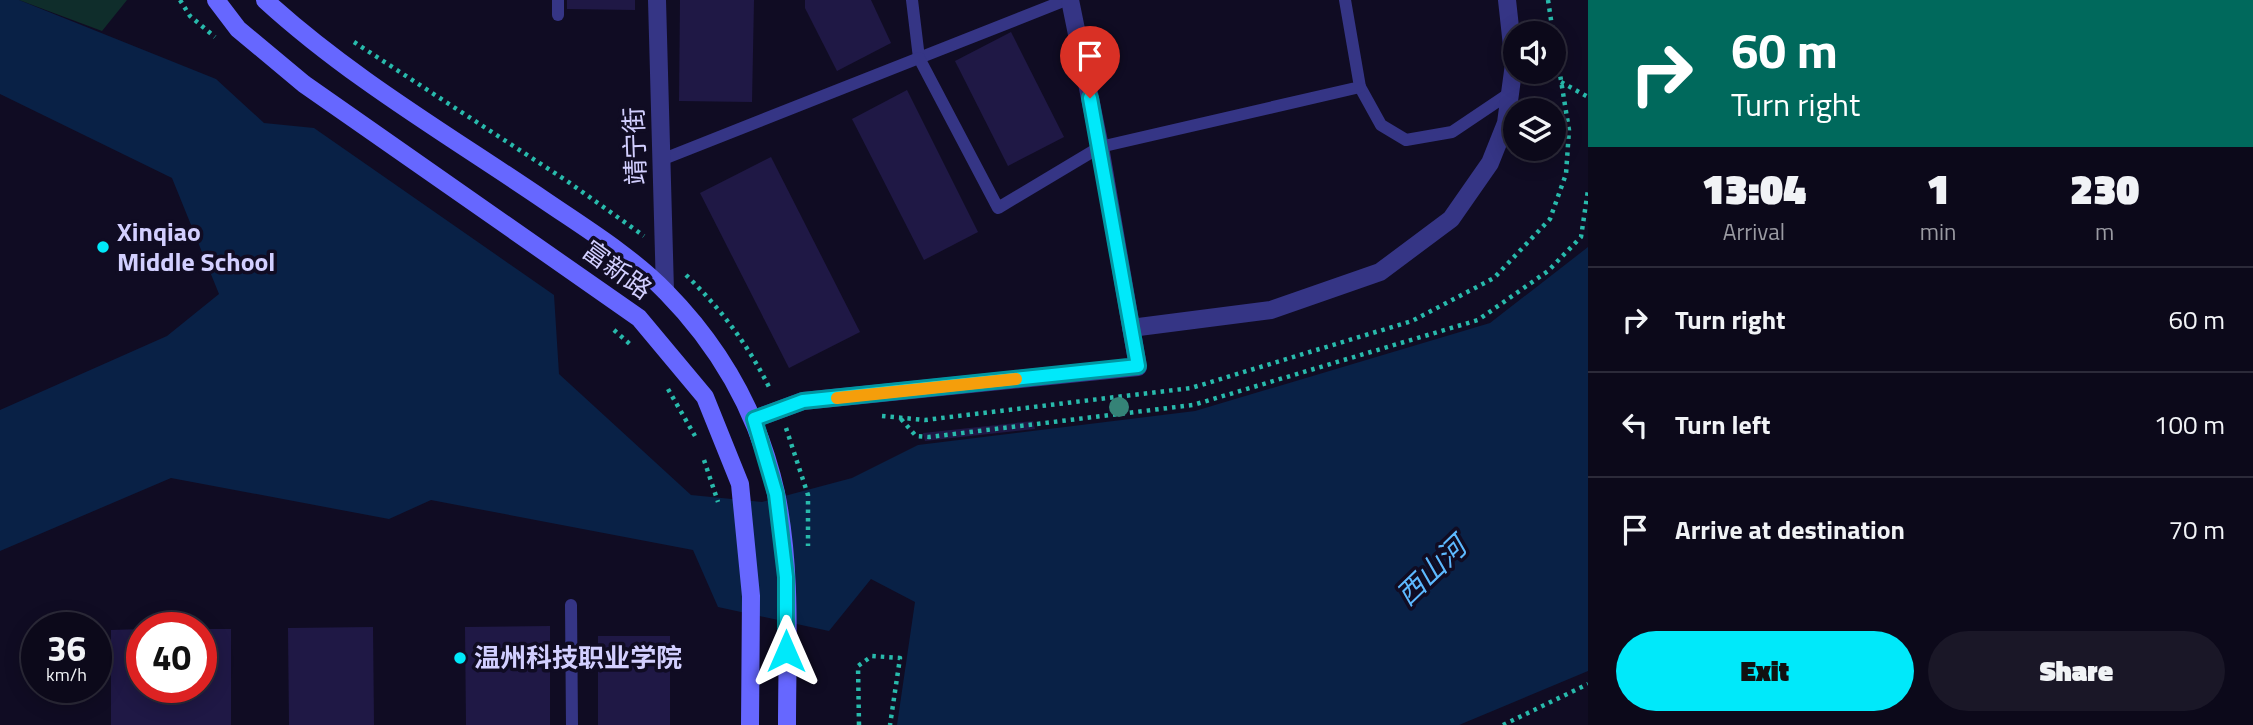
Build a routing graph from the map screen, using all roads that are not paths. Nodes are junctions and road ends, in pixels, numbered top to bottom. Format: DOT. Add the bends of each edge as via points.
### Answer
graph roads {
  1 [pos="216,0"];
  2 [pos="265,0"];
  3 [pos="558,0"];
  4 [pos="657,0"];
  5 [pos="912,0"];
  6 [pos="1068,0"];
  7 [pos="1345,0"];
  8 [pos="1507,0"];
  9 [pos="558,15"];
  10 [pos="919,58"];
  11 [pos="1360,87"];
  12 [pos="1510,93"];
  13 [pos="1100,147"];
  14 [pos="661,160"];
  15 [pos="665,291"];
  16 [pos="1131,328"];
  17 [pos="754,419"];
  18 [pos="571,606"];
  19 [pos="572,725"];
  20 [pos="750,725"];
  21 [pos="787,725"];
  1 -- 20 [label="street, 富新路" via="239,29 304,85 639,318 705,397 740,484 751,596"];
  2 -- 15 [label="street, 富新路" via="308,40 593,233"];
  3 -- 9 [label="lane"];
  4 -- 14 [label="street, 靖宁街"];
  5 -- 10 [label="lane"];
  6 -- 10 [label="lane"];
  6 -- 13 [label="street"];
  7 -- 11 [label="lane"];
  8 -- 12 [label="street" via="1514,64"];
  10 -- 13 [label="lane" via="998,208"];
  10 -- 14 [label="lane"];
  11 -- 12 [label="lane" via="1381,125 1406,140 1452,132"];
  11 -- 13 [label="lane"];
  12 -- 16 [label="street" via="1506,123 1490,163 1451,219 1380,272 1271,310"];
  13 -- 16 [label="street"];
  14 -- 15 [label="street, 靖宁街"];
  15 -- 17 [label="street, 富新路" via="716,351"];
  16 -- 17 [label="street" via="1138,366 803,401"];
  17 -- 21 [label="street, 富新路" via="776,494 786,577"];
  18 -- 19 [label="lane"];
}
